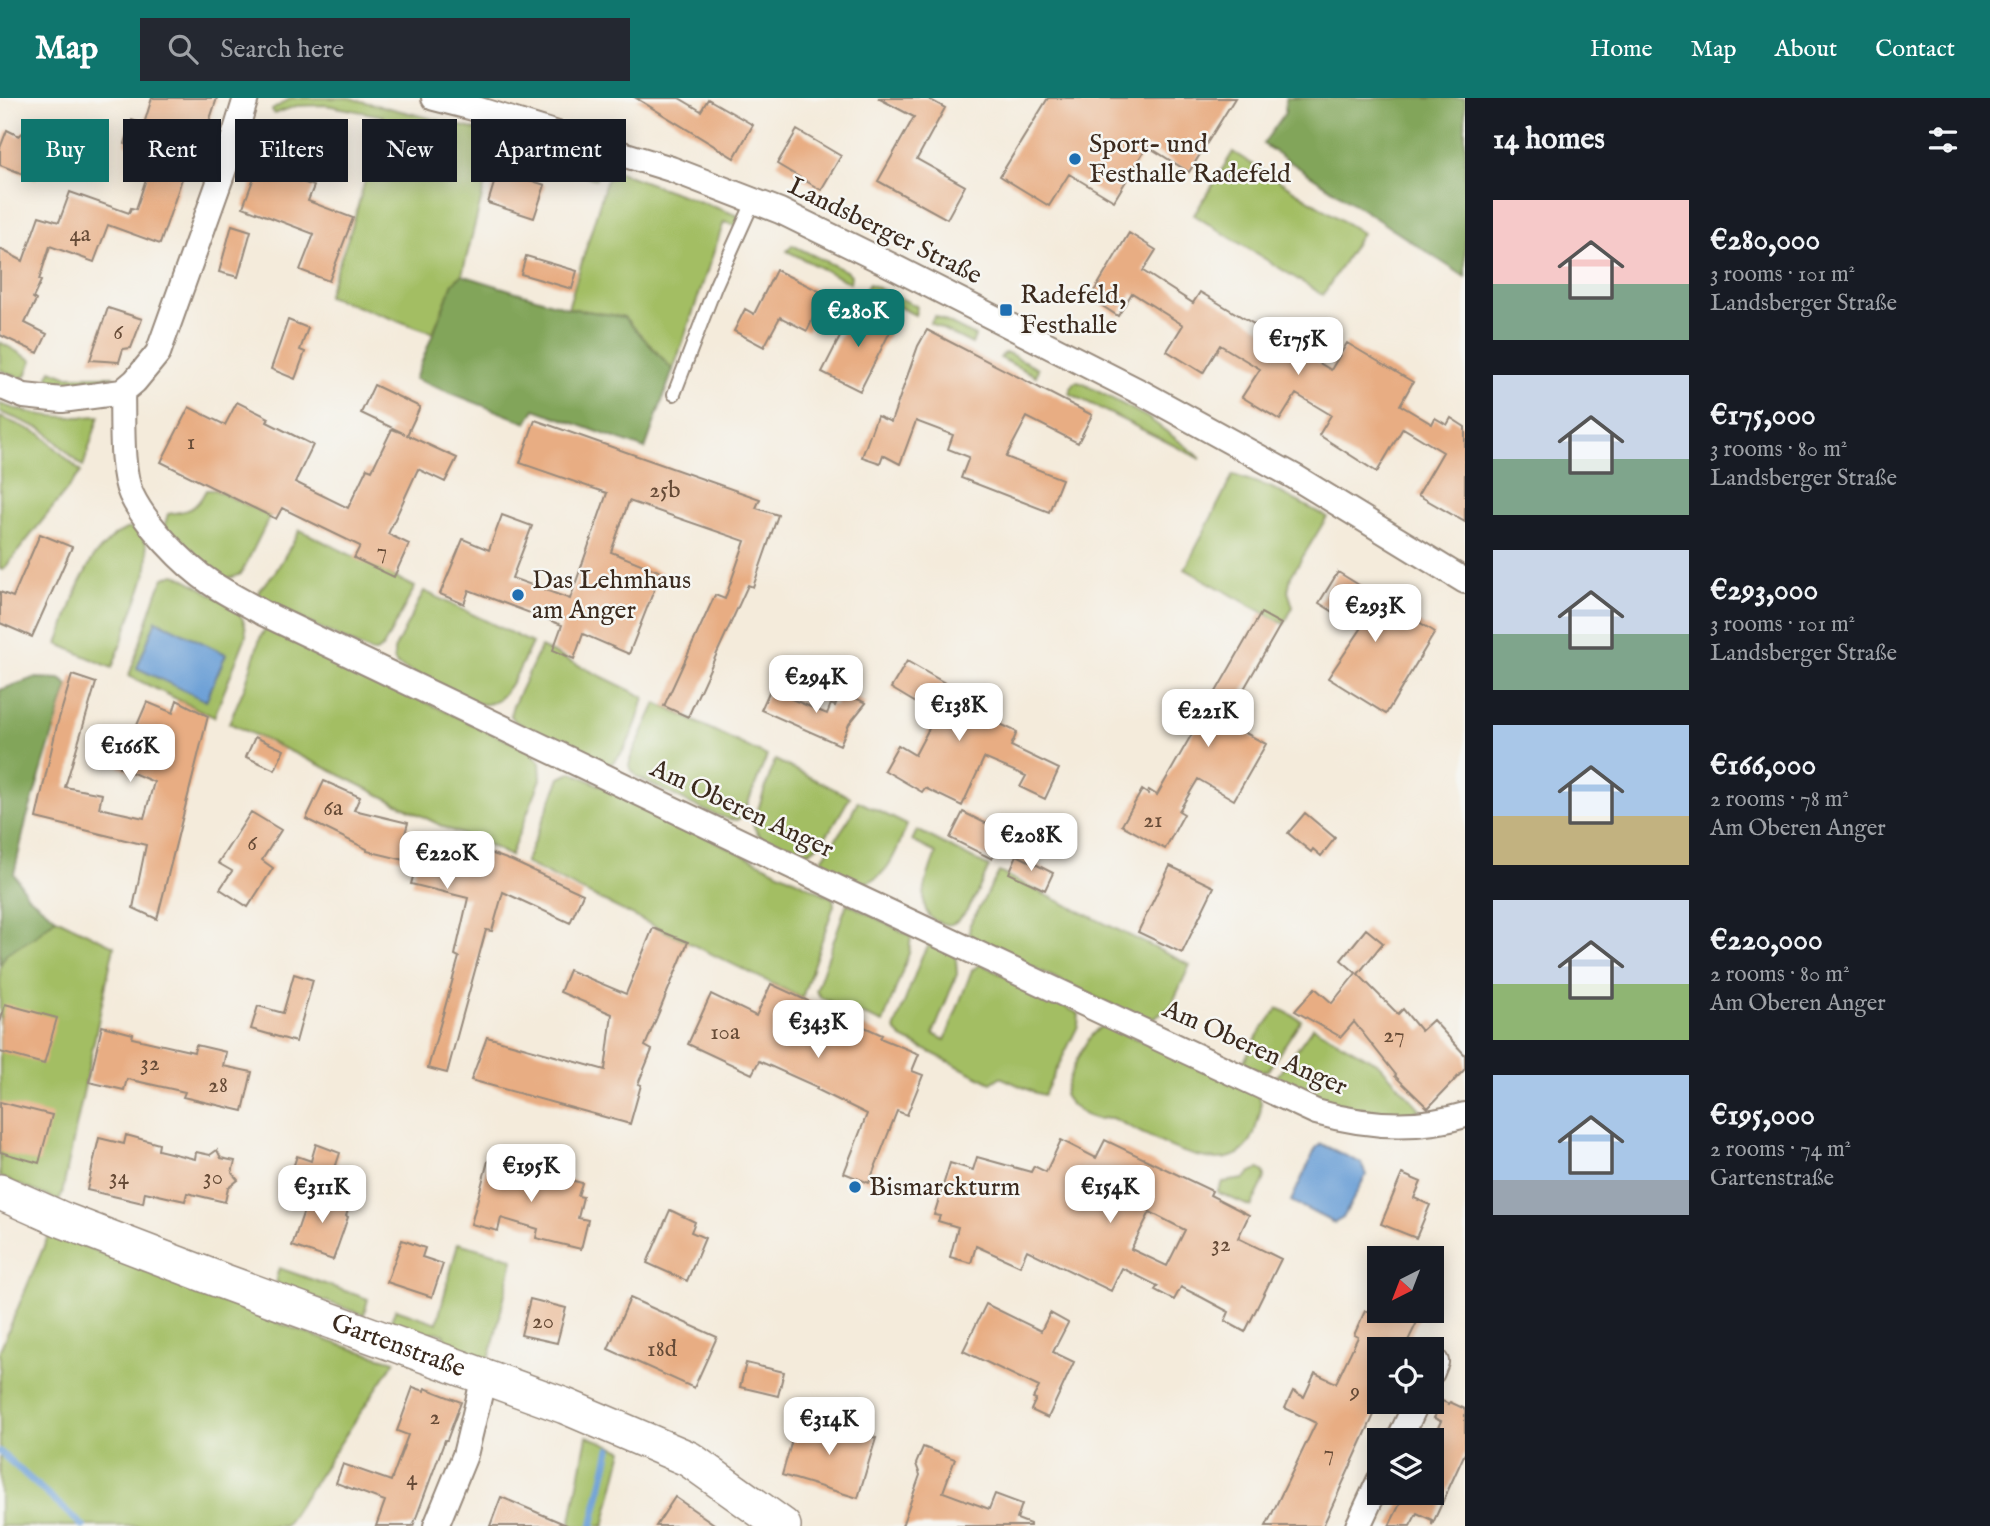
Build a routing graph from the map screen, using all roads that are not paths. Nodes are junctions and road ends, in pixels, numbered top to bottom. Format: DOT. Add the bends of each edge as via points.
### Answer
graph roads {
  1 [pos="246,98"];
  2 [pos="434,98"];
  3 [pos="754,200"];
  4 [pos="0,386"];
  5 [pos="122,392"];
  6 [pos="674,394"];
  7 [pos="1465,581"];
  8 [pos="1465,1115"];
  9 [pos="0,1192"];
  10 [pos="484,1377"];
  11 [pos="1368,1505"];
  12 [pos="436,1526"];
  13 [pos="783,1526"];
  14 [pos="1358,1526"];
  1 -- 5 [label="street" via="158,353"];
  2 -- 3 [label="street, Landsberger Straße" via="671,169"];
  3 -- 6 [label="lane"];
  3 -- 7 [label="street, Landsberger Straße" via="1144,394 1296,477"];
  4 -- 5 [label="street" via="24,396 62,400"];
  5 -- 8 [label="street, Am Oberen Anger" via="126,472 131,493 149,522 211,583 263,613 1316,1112 1345,1121 1404,1125 1444,1122"];
  9 -- 10 [label="main road, Gartenstraße" via="63,1220"];
  10 -- 12 [label="street" via="465,1455"];
  10 -- 13 [label="main road, Gartenstraße" via="689,1459"];
  11 -- 14 [label="street"];
}
